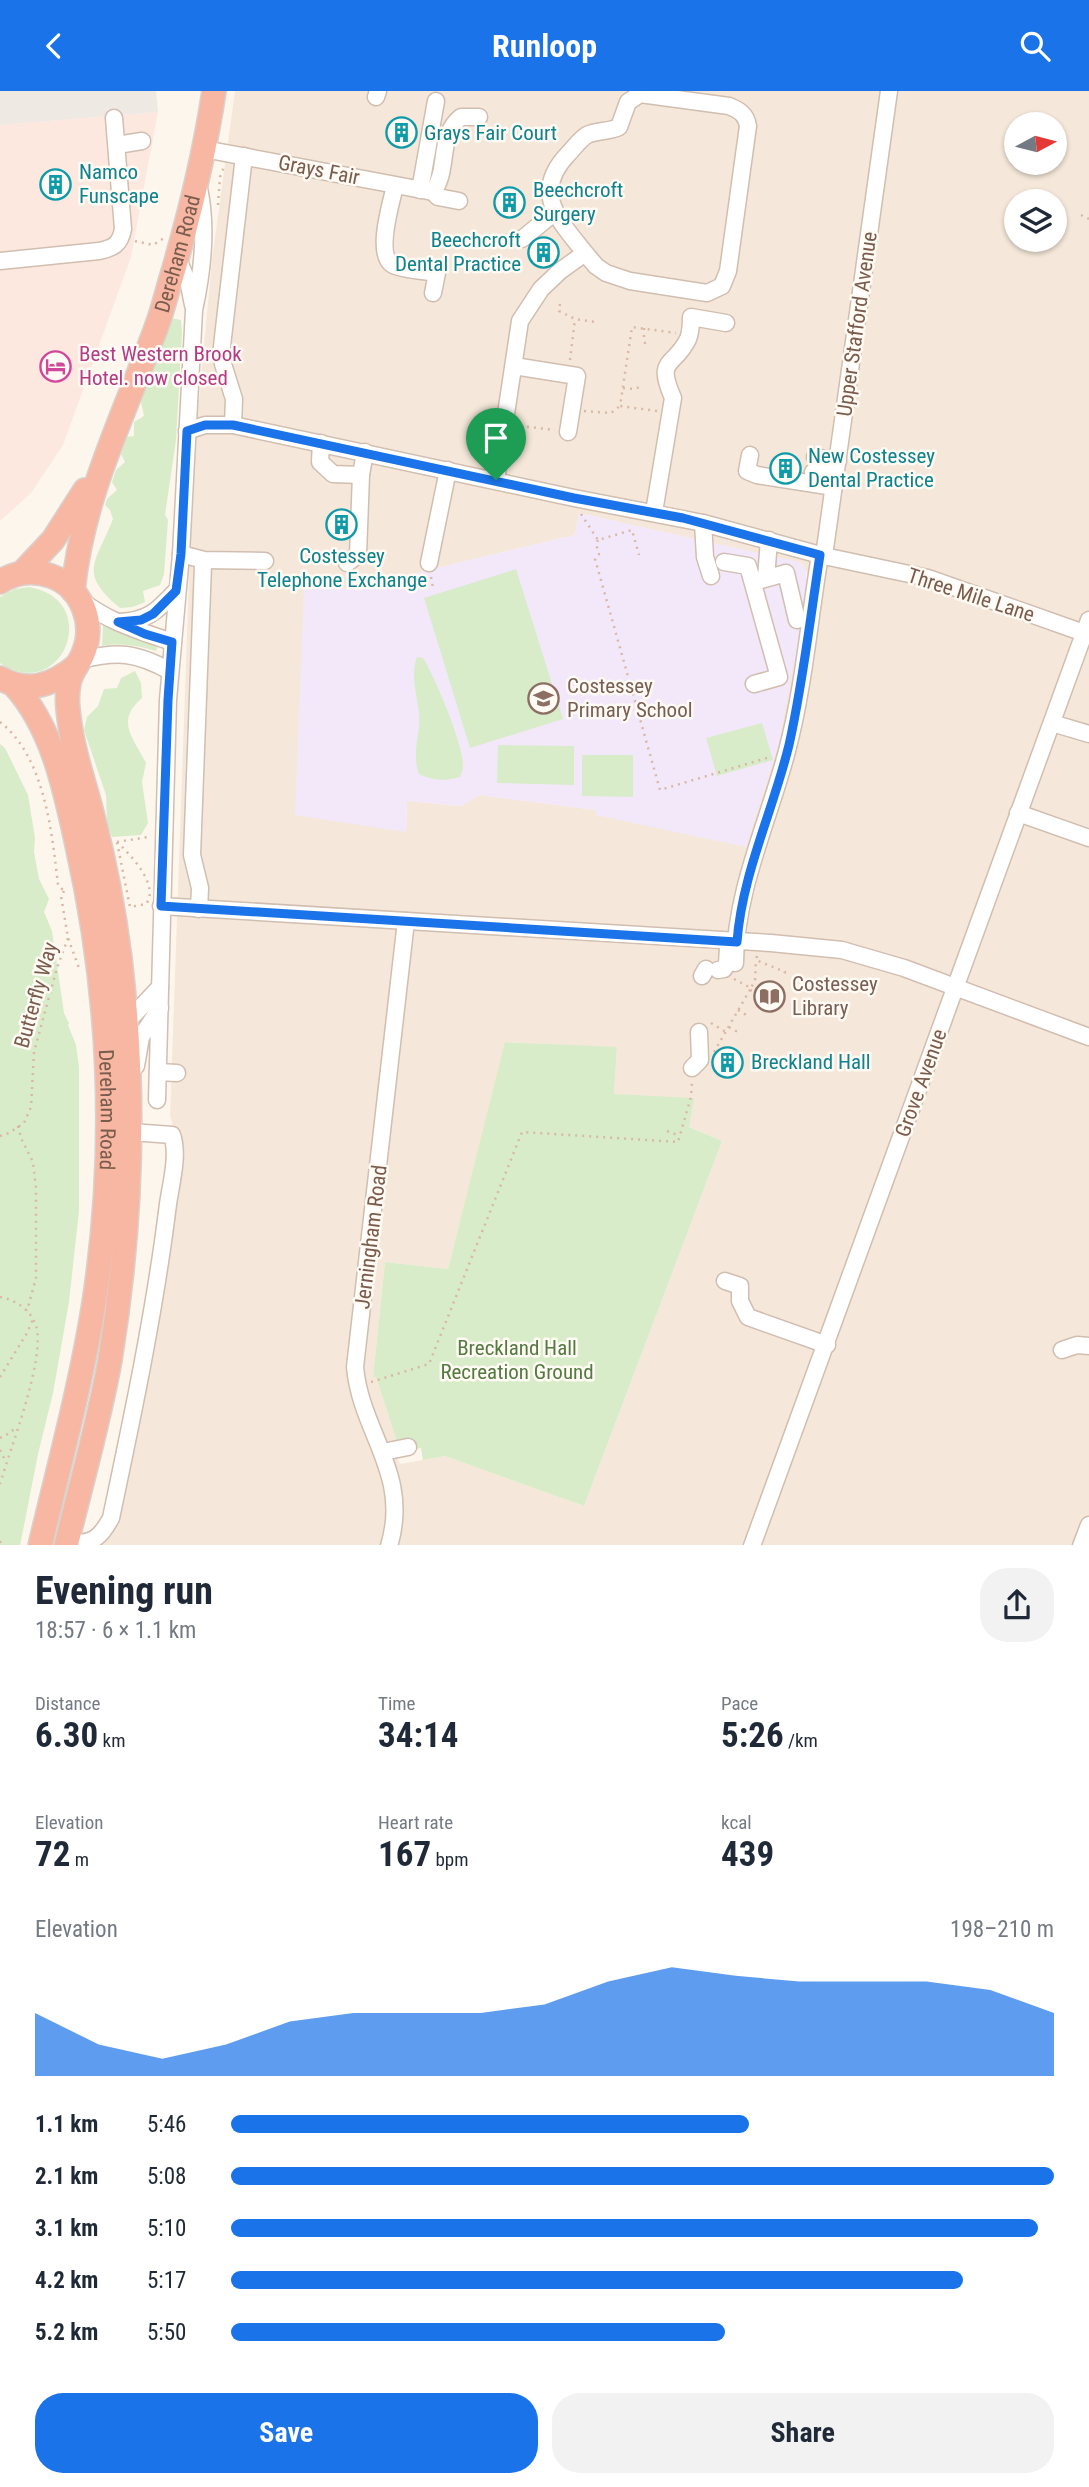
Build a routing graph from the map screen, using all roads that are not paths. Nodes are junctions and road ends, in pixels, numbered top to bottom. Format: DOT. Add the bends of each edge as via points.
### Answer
graph roads {
  1 [pos="214,91"];
  2 [pos="889,91"];
  3 [pos="436,101"];
  4 [pos="480,117"];
  5 [pos="114,118"];
  6 [pos="142,141"];
  7 [pos="117,145"];
  8 [pos="204,149"];
  9 [pos="244,156"];
  10 [pos="197,181"];
  11 [pos="395,186"];
  12 [pos="427,191"];
  13 [pos="459,201"];
  14 [pos="554,213"];
  15 [pos="522,239"];
  16 [pos="585,253"];
  17 [pos="440,256"];
  18 [pos="177,257"];
  19 [pos="0,261"];
  20 [pos="437,273"];
  21 [pos="433,293"];
  22 [pos="194,310"];
  23 [pos="726,323"];
  24 [pos="514,366"];
  25 [pos="233,425"];
  26 [pos="187,431"];
  27 [pos="568,432"];
  28 [pos="321,443"];
  29 [pos="107,451"];
  30 [pos="365,452"];
  31 [pos="750,455"];
  32 [pos="814,465"];
  33 [pos="448,470"];
  34 [pos="836,474"];
  35 [pos="361,475"];
  36 [pos="496,480"];
  37 [pos="654,512"];
  38 [pos="704,523"];
  39 [pos="769,540"];
  40 [pos="181,554"];
  41 [pos="822,556"];
  42 [pos="265,561"];
  43 [pos="724,562"];
  44 [pos="347,563"];
  45 [pos="429,563"];
  46 [pos="203,565"];
  47 [pos="9,574"];
  48 [pos="711,576"];
  49 [pos="760,580"];
  50 [pos="176,591"];
  51 [pos="76,595"];
  52 [pos="797,621"];
  53 [pos="118,622"];
  54 [pos="1087,626"];
  55 [pos="172,642"];
  56 [pos="78,663"];
  57 [pos="170,671"];
  58 [pos="5,681"];
  59 [pos="754,684"];
  60 [pos="1052,723"];
  61 [pos="1089,734"];
  62 [pos="1018,813"];
  63 [pos="1089,838"];
  64 [pos="161,906"];
  65 [pos="199,909"];
  66 [pos="406,921"];
  67 [pos="733,941"];
  68 [pos="735,971"];
  69 [pos="709,972"];
  70 [pos="160,987"];
  71 [pos="954,988"];
  72 [pos="160,1008"];
  73 [pos="126,1023"];
  74 [pos="705,1028"];
  75 [pos="1089,1037"];
  76 [pos="692,1068"];
  77 [pos="158,1072"];
  78 [pos="177,1073"];
  79 [pos="130,1085"];
  80 [pos="157,1100"];
  81 [pos="108,1102"];
  82 [pos="131,1132"];
  83 [pos="725,1281"];
  84 [pos="827,1345"];
  85 [pos="1089,1346"];
  86 [pos="1062,1350"];
  87 [pos="408,1447"];
  88 [pos="383,1452"];
  89 [pos="1089,1525"];
  90 [pos="41,1541"];
  91 [pos="73,1544"];
  92 [pos="388,1545"];
  93 [pos="752,1545"];
  94 [pos="1081,1545"];
  1 -- 8 [label="highway, Dereham Road"];
  2 -- 34 [label="street, Upper Stafford Avenue"];
  3 -- 12 [label="street"];
  4 -- 12 [label="street" via="461,117 452,124 441,180"];
  5 -- 7 [label="street"];
  6 -- 7 [label="street"];
  7 -- 19 [label="street" via="127,178 121,240 113,248"];
  8 -- 9 [label="street, Grays Fair"];
  8 -- 10 [label="highway, Dereham Road"];
  9 -- 11 [label="street, Grays Fair"];
  9 -- 25 [label="street" via="222,345 234,399"];
  10 -- 18 [label="highway, Dereham Road"];
  10 -- 22 [label="street" via="204,218"];
  11 -- 12 [label="street, Grays Fair"];
  11 -- 20 [label="street" via="385,257 393,265"];
  12 -- 13 [label="street, Grays Fair"];
  14 -- 15 [label="street"];
  14 -- 16 [label="street"];
  14 -- 16 [label="street" via="548,165 591,133 619,127 628,102 640,94 739,110 747,121 729,271 722,286 707,293 615,277"];
  16 -- 24 [label="street" via="541,289 528,308 520,321"];
  17 -- 20 [label="street"];
  18 -- 22 [label="street"];
  18 -- 29 [label="highway, Dereham Road" via="157,325"];
  20 -- 21 [label="street"];
  22 -- 26 [label="street"];
  23 -- 37 [label="street" via="691,317 688,341 665,371 673,397"];
  24 -- 27 [label="street" via="577,376"];
  24 -- 36 [label="street"];
  25 -- 26 [label="street, Three Mile Lane" via="205,425"];
  25 -- 28 [label="street, Three Mile Lane"];
  26 -- 40 [label="street"];
  28 -- 30 [label="street, Three Mile Lane"];
  28 -- 35 [label="street" via="320,462 333,474"];
  29 -- 47 [label="highway, Dereham Road" via="59,532"];
  29 -- 51 [label="highway, Dereham Road" via="77,553"];
  30 -- 33 [label="street, Three Mile Lane"];
  30 -- 35 [label="street"];
  31 -- 34 [label="street" via="747,471 757,475"];
  32 -- 34 [label="street"];
  33 -- 36 [label="street, Three Mile Lane"];
  33 -- 45 [label="street"];
  34 -- 41 [label="street, Upper Stafford Avenue"];
  35 -- 44 [label="street" via="358,555"];
  36 -- 37 [label="street, Three Mile Lane"];
  37 -- 38 [label="street, Three Mile Lane"];
  38 -- 39 [label="street, Three Mile Lane"];
  38 -- 48 [label="street"];
  39 -- 41 [label="street, Three Mile Lane"];
  39 -- 49 [label="street"];
  40 -- 42 [label="street" via="204,560 247,552"];
  40 -- 50 [label="street"];
  41 -- 54 [label="street, Three Mile Lane" via="928,578"];
  41 -- 67 [label="street, Upper Stafford Avenue" via="789,745"];
  43 -- 49 [label="street" via="748,566"];
  46 -- 65 [label="street" via="192,855 200,888"];
  47 -- 51 [label="highway, Dereham Road" via="52,576"];
  49 -- 52 [label="street" via="786,573"];
  49 -- 59 [label="street" via="779,677"];
  50 -- 53 [label="street" via="153,614"];
  50 -- 55 [label="street"];
  51 -- 53 [label="street, Dereham Road"];
  51 -- 56 [label="highway, Dereham Road" via="86,613 88,632"];
  53 -- 55 [label="street, Dereham Road"];
  54 -- 60 [label="street, Grove Avenue"];
  55 -- 57 [label="street"];
  56 -- 57 [label="street, Dereham Road" via="110,653 128,654"];
  56 -- 58 [label="highway, Dereham Road" via="60,680 42,686"];
  56 -- 73 [label="highway, Dereham Road" via="69,682 70,729 106,874"];
  57 -- 64 [label="street"];
  58 -- 81 [label="highway, Dereham Road" via="24,696 52,748 70,811 99,973"];
  60 -- 61 [label="street"];
  60 -- 62 [label="street, Grove Avenue"];
  62 -- 63 [label="street"];
  62 -- 71 [label="street, Grove Avenue"];
  64 -- 65 [label="street"];
  64 -- 70 [label="street"];
  65 -- 66 [label="street"];
  66 -- 67 [label="street"];
  66 -- 88 [label="street, Jerningham Road" via="355,1367 357,1385"];
  67 -- 68 [label="street"];
  67 -- 69 [label="street" via="727,964"];
  67 -- 71 [label="street" via="842,950"];
  70 -- 72 [label="street"];
  70 -- 73 [label="street, Dereham Road"];
  71 -- 75 [label="street"];
  71 -- 84 [label="street, Grove Avenue"];
  72 -- 77 [label="street"];
  72 -- 79 [label="street, Dereham Road" via="141,1037"];
  73 -- 79 [label="highway, Dereham Road"];
  73 -- 81 [label="highway" via="117,1033 118,1083"];
  74 -- 76 [label="street" via="700,1060"];
  77 -- 78 [label="street"];
  77 -- 80 [label="street"];
  79 -- 82 [label="highway, Dereham Road"];
  81 -- 90 [label="highway, Dereham Road" via="105,1198 94,1302"];
  82 -- 91 [label="highway, Dereham Road" via="123,1260 109,1361"];
  82 -- 91 [label="street, Dereham Road" via="172,1135 175,1152 145,1353 111,1518 101,1535"];
  83 -- 84 [label="street" via="740,1286 740,1301 748,1317"];
  84 -- 93 [label="street, Grove Avenue"];
  85 -- 86 [label="street"];
  87 -- 88 [label="street"];
  88 -- 92 [label="street, Jerningham Road" via="396,1506"];
  89 -- 94 [label="street"];
  90 -- 91 [label="highway"];
}
